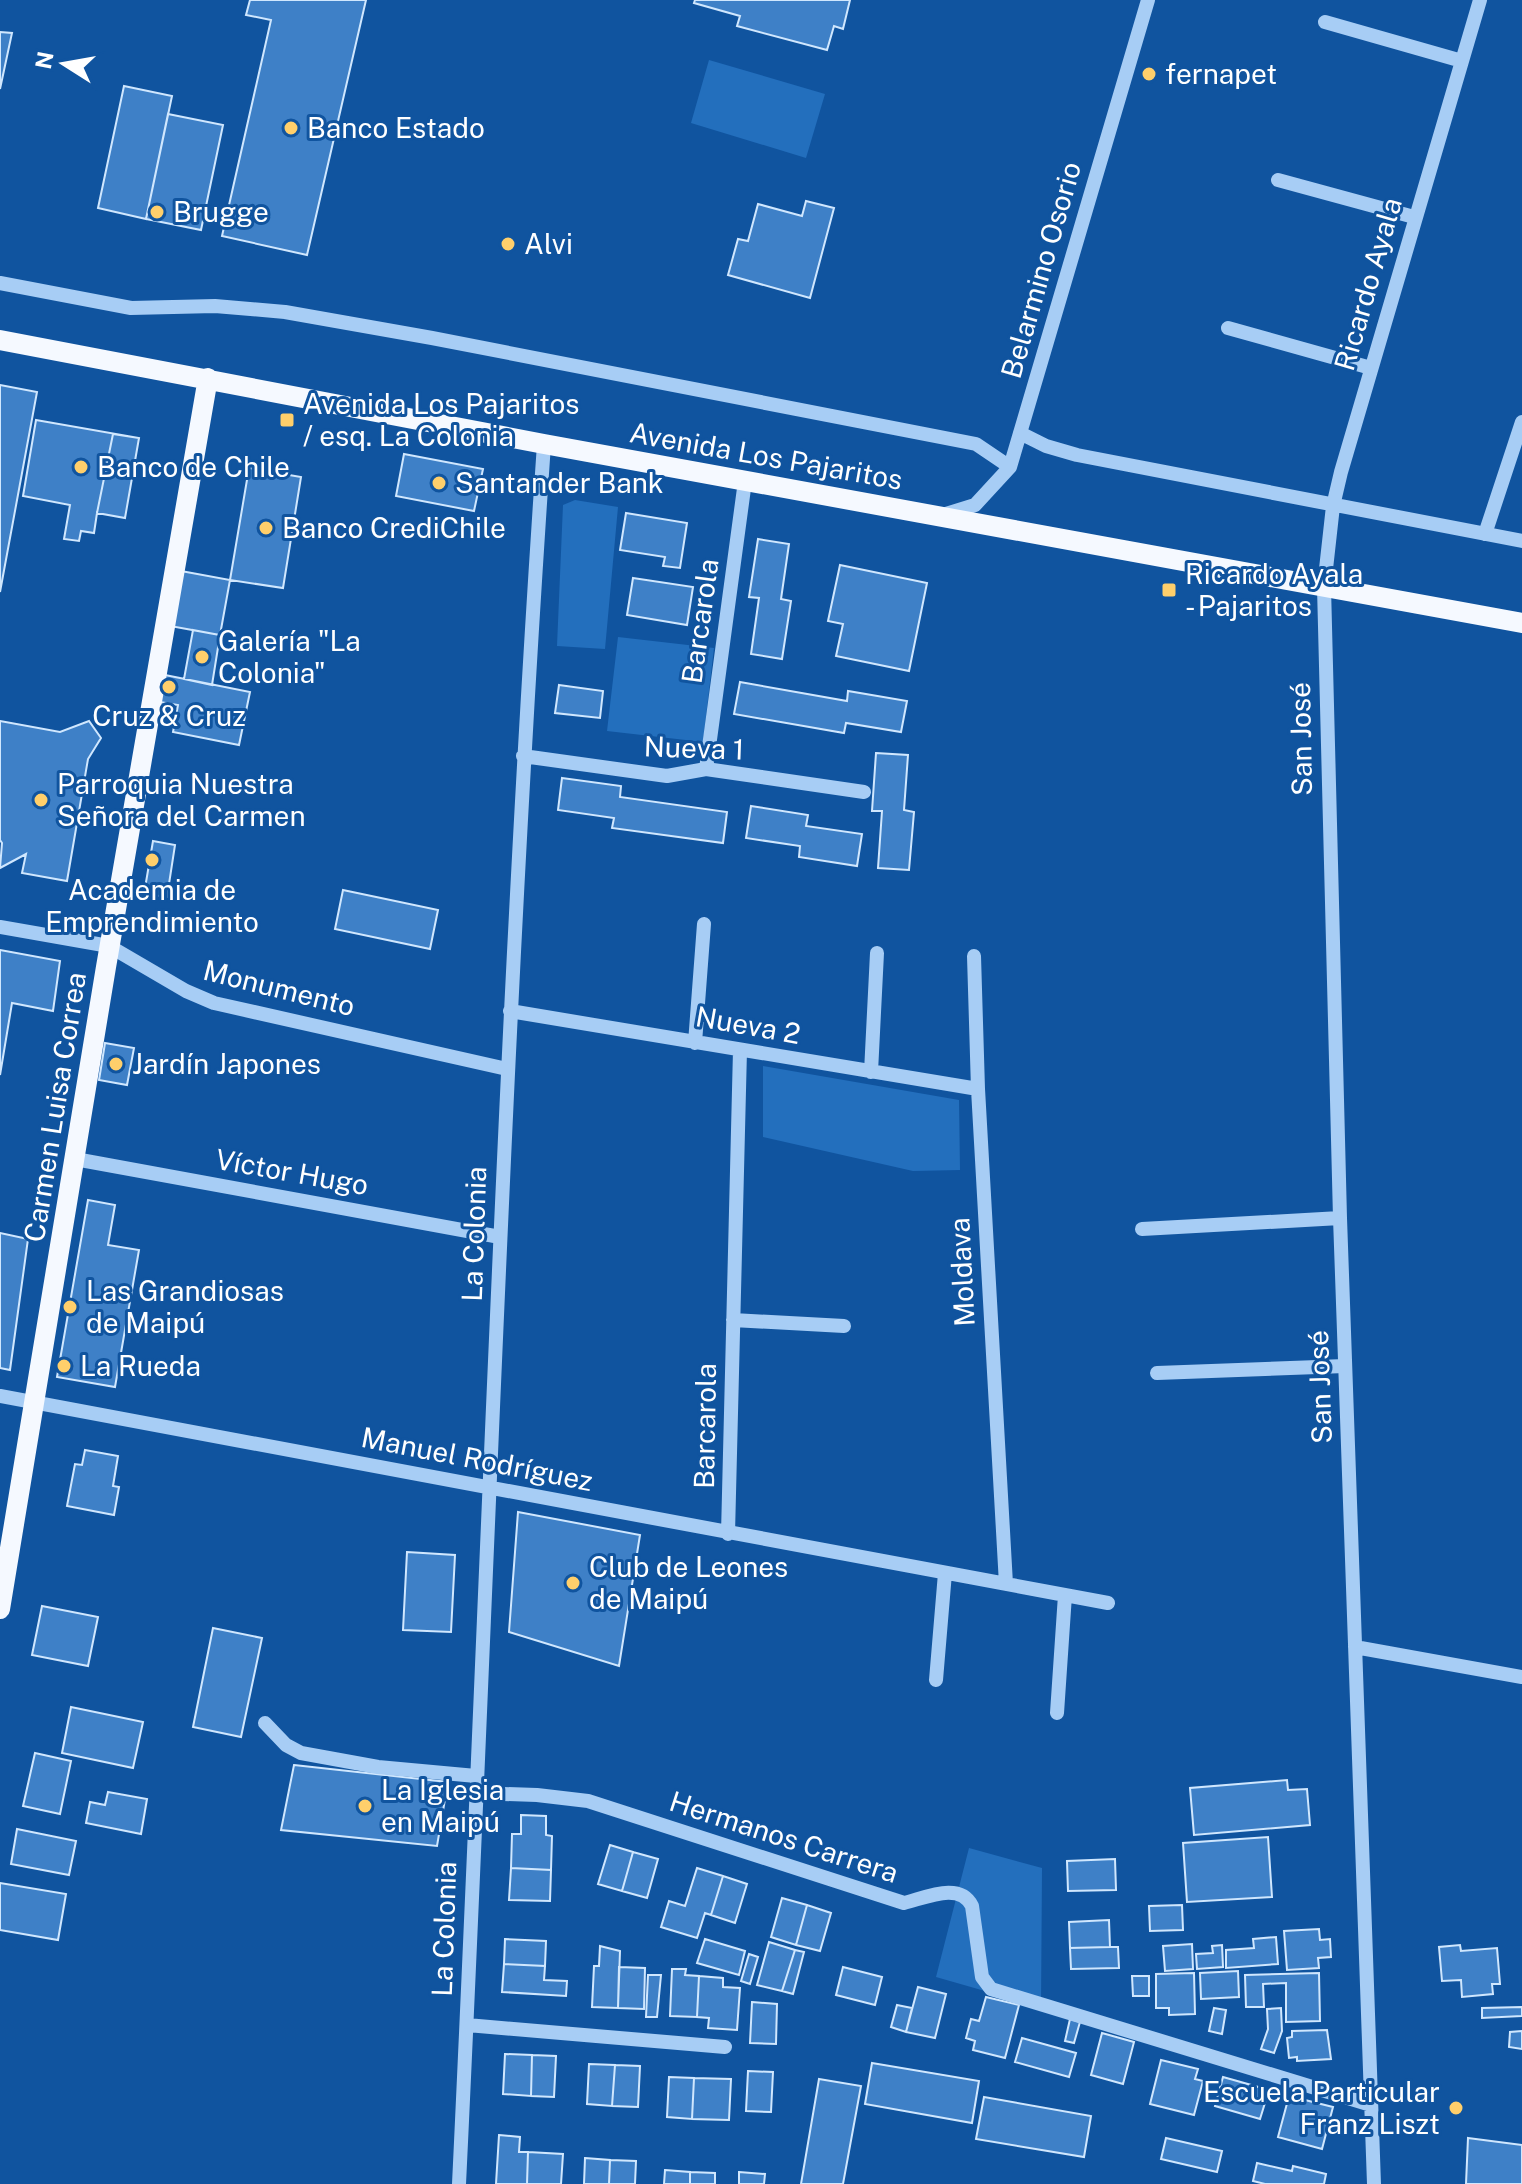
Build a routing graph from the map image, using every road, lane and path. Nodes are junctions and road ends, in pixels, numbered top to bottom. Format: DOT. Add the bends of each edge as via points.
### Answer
graph roads {
  1 [pos="1148,0"];
  2 [pos="1480,0"];
  3 [pos="1325,22"];
  4 [pos="1462,61"];
  5 [pos="1278,180"];
  6 [pos="1414,217"];
  7 [pos="0,283"];
  8 [pos="1228,328"];
  9 [pos="0,340"];
  10 [pos="1371,368"];
  11 [pos="208,378"];
  12 [pos="1522,422"];
  13 [pos="1020,433"];
  14 [pos="544,444"];
  15 [pos="1010,467"];
  16 [pos="745,481"];
  17 [pos="1333,506"];
  18 [pos="938,516"];
  19 [pos="1485,534"];
  20 [pos="1522,541"];
  21 [pos="1324,587"];
  22 [pos="1522,623"];
  23 [pos="523,756"];
  24 [pos="706,769"];
  25 [pos="864,792"];
  26 [pos="704,924"];
  27 [pos="0,927"];
  28 [pos="109,946"];
  29 [pos="877,953"];
  30 [pos="974,956"];
  31 [pos="510,1011"];
  32 [pos="695,1043"];
  33 [pos="740,1050"];
  34 [pos="507,1069"];
  35 [pos="871,1072"];
  36 [pos="978,1089"];
  37 [pos="75,1159"];
  38 [pos="1340,1218"];
  39 [pos="1142,1229"];
  40 [pos="500,1237"];
  41 [pos="733,1320"];
  42 [pos="844,1326"];
  43 [pos="1345,1366"];
  44 [pos="1157,1373"];
  45 [pos="0,1396"];
  46 [pos="33,1402"];
  47 [pos="490,1487"];
  48 [pos="728,1534"];
  49 [pos="945,1573"];
  50 [pos="1006,1584"];
  51 [pos="1065,1595"];
  52 [pos="1108,1603"];
  53 [pos="0,1609"];
  54 [pos="1355,1647"];
  55 [pos="1522,1677"];
  56 [pos="936,1680"];
  57 [pos="1057,1713"];
  58 [pos="265,1723"];
  59 [pos="476,1776"];
  60 [pos="475,1793"];
  61 [pos="467,2025"];
  62 [pos="725,2047"];
  63 [pos="1371,2105"];
  64 [pos="459,2184"];
  65 [pos="1374,2184"];
  1 -- 13 [label="street, Belarmino Osorio"];
  2 -- 4 [label="street, Ricardo Ayala"];
  3 -- 4 [label="street"];
  4 -- 6 [label="street, Ricardo Ayala"];
  5 -- 6 [label="street"];
  6 -- 10 [label="street, Ricardo Ayala"];
  7 -- 15 [label="street, Avenida Los Pajaritos" via="131,308 215,306 285,312 432,338 976,444"];
  8 -- 10 [label="street"];
  9 -- 11 [label="main road, Avenida Los Pajaritos"];
  10 -- 17 [label="street, Ricardo Ayala"];
  11 -- 14 [label="main road, Avenida Los Pajaritos"];
  11 -- 28 [label="main road, Carmen Luisa Correa"];
  12 -- 19 [label="street"];
  13 -- 15 [label="street, Belarmino Osorio"];
  13 -- 17 [label="street" via="1069,453"];
  14 -- 16 [label="main road, Avenida Los Pajaritos"];
  14 -- 23 [label="street, La Colonia"];
  15 -- 18 [label="street, Belarmino Osorio" via="975,505"];
  16 -- 18 [label="main road, Avenida Los Pajaritos"];
  16 -- 24 [label="street, Barcarola"];
  17 -- 19 [label="street"];
  17 -- 21 [label="street, Ricardo Ayala"];
  18 -- 21 [label="main road, Avenida Los Pajaritos"];
  19 -- 20 [label="street"];
  21 -- 22 [label="main road, Avenida Los Pajaritos"];
  21 -- 38 [label="street, San José"];
  23 -- 24 [label="street, Nueva 1" via="667,776"];
  23 -- 31 [label="street, La Colonia"];
  24 -- 25 [label="street, Nueva 1"];
  26 -- 32 [label="street"];
  27 -- 28 [label="street, Monumento"];
  28 -- 34 [label="street, Monumento" via="214,1003"];
  28 -- 37 [label="main road, Carmen Luisa Correa"];
  29 -- 35 [label="street"];
  30 -- 36 [label="street, Moldava"];
  31 -- 32 [label="street, Nueva 2"];
  31 -- 34 [label="street, La Colonia"];
  32 -- 33 [label="street, Nueva 2"];
  33 -- 35 [label="street, Nueva 2"];
  33 -- 41 [label="street, Barcarola"];
  34 -- 40 [label="street, La Colonia"];
  35 -- 36 [label="street, Nueva 2"];
  36 -- 50 [label="street, Moldava"];
  37 -- 40 [label="street, Víctor Hugo"];
  37 -- 46 [label="main road, Carmen Luisa Correa"];
  38 -- 39 [label="street"];
  38 -- 43 [label="street, San José"];
  40 -- 47 [label="street, La Colonia"];
  41 -- 42 [label="street"];
  41 -- 48 [label="street, Barcarola"];
  43 -- 44 [label="street"];
  43 -- 54 [label="street, San José"];
  45 -- 46 [label="street, Manuel Rodríguez"];
  46 -- 47 [label="street, Manuel Rodríguez"];
  46 -- 53 [label="main road, Carmen Luisa Correa"];
  47 -- 48 [label="street, Manuel Rodríguez"];
  47 -- 59 [label="street, La Colonia"];
  48 -- 49 [label="street, Manuel Rodríguez"];
  49 -- 50 [label="street, Manuel Rodríguez"];
  49 -- 56 [label="street"];
  50 -- 51 [label="street, Manuel Rodríguez"];
  51 -- 52 [label="street, Manuel Rodríguez"];
  51 -- 57 [label="street"];
  54 -- 55 [label="street"];
  54 -- 63 [label="street, San José"];
  58 -- 59 [label="street" via="301,1753"];
  59 -- 60 [label="street, La Colonia"];
  60 -- 61 [label="street, La Colonia"];
  60 -- 63 [label="street, Hermanos Carrera" via="588,1801 904,1903 961,1893 972,1906 982,1977 991,1989"];
  61 -- 62 [label="street, La Colonia"];
  61 -- 64 [label="street, La Colonia"];
  63 -- 65 [label="street, San José"];
}
